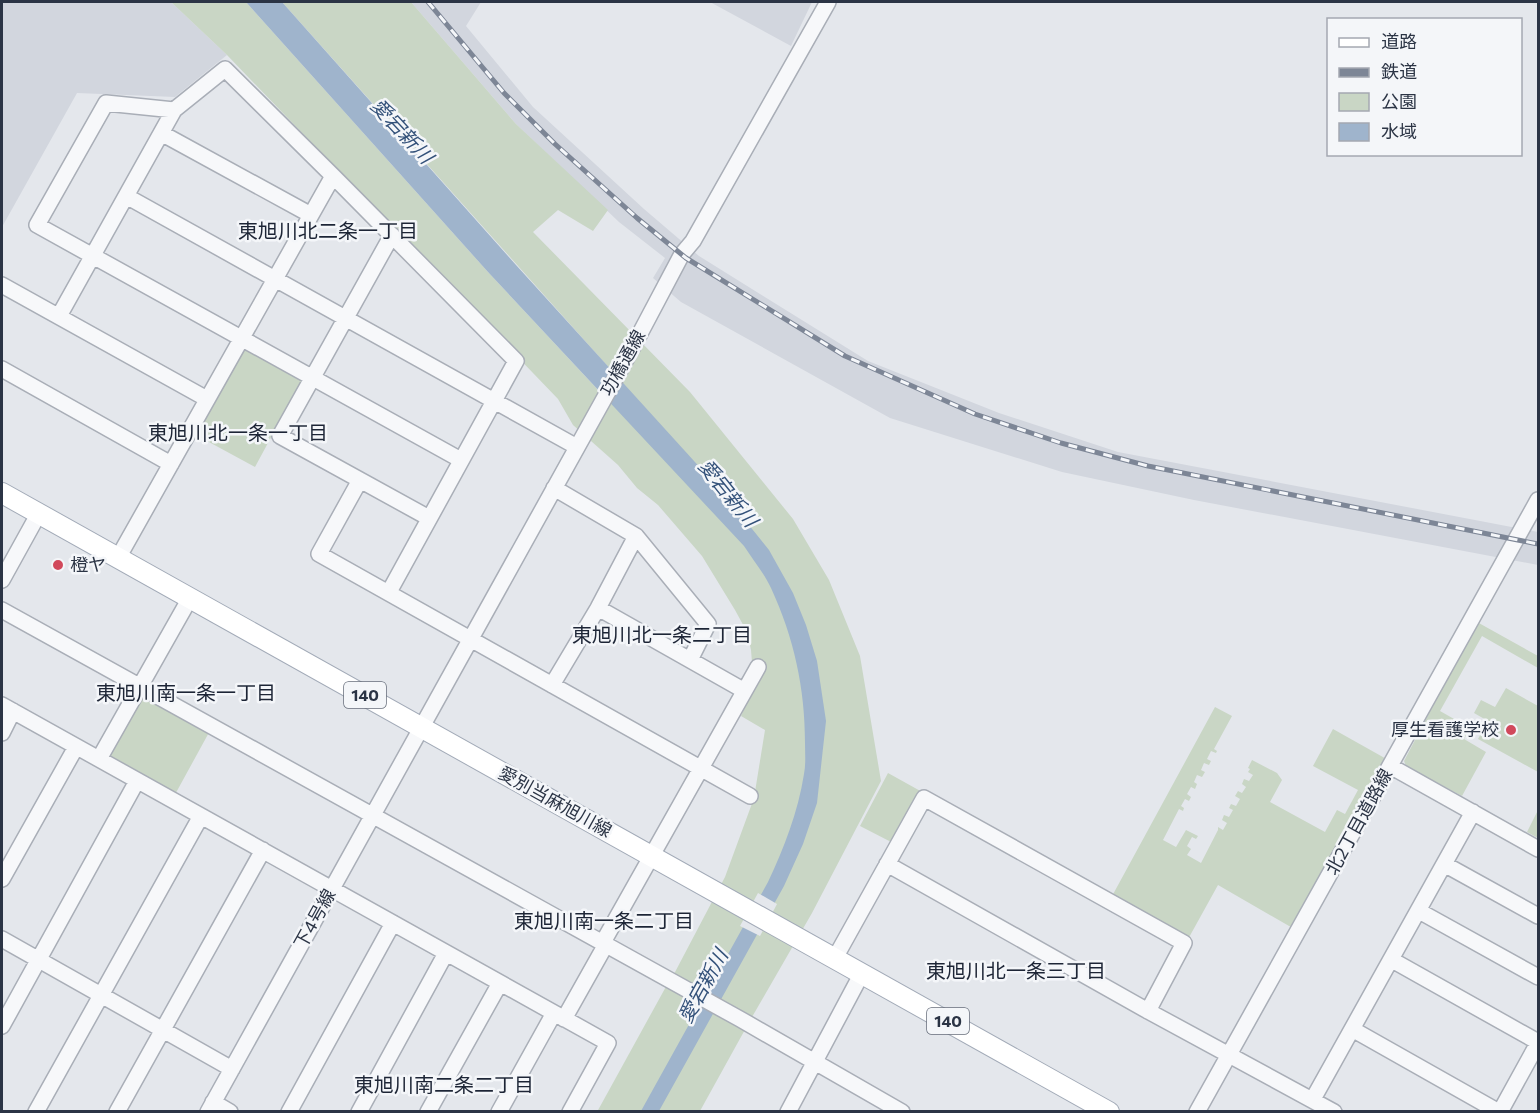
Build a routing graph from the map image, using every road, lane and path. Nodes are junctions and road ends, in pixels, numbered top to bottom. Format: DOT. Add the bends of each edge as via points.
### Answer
graph roads {
  1 [pos="828,2"];
  2 [pos="174,110"];
  3 [pos="161,133"];
  4 [pos="333,176"];
  5 [pos="126,196"];
  6 [pos="311,215"];
  7 [pos="392,235"];
  8 [pos="92,256"];
  9 [pos="275,279"];
  10 [pos="2,285"];
  11 [pos="59,316"];
  12 [pos="345,318"];
  13 [pos="242,338"];
  14 [pos="2,369"];
  15 [pos="311,378"];
  16 [pos="207,399"];
  17 [pos="494,400"];
  18 [pos="577,447"];
  19 [pos="460,460"];
  20 [pos="171,464"];
  21 [pos="360,480"];
  22 [pos="554,488"];
  23 [pos="2,493"];
  24 [pos="1539,500"];
  25 [pos="39,513"];
  26 [pos="429,518"];
  27 [pos="636,536"];
  28 [pos="118,558"];
  29 [pos="2,580"];
  30 [pos="389,592"];
  31 [pos="190,598"];
  32 [pos="598,608"];
  33 [pos="2,610"];
  34 [pos="471,640"];
  35 [pos="690,660"];
  36 [pos="758,667"];
  37 [pos="140,686"];
  38 [pos="552,686"];
  39 [pos="743,690"];
  40 [pos="7,708"];
  41 [pos="422,727"];
  42 [pos="2,733"];
  43 [pos="76,747"];
  44 [pos="99,759"];
  45 [pos="1390,766"];
  46 [pos="700,769"];
  47 [pos="137,780"];
  48 [pos="750,796"];
  49 [pos="1473,812"];
  50 [pos="201,816"];
  51 [pos="372,817"];
  52 [pos="1539,849"];
  53 [pos="262,850"];
  54 [pos="650,856"];
  55 [pos="887,864"];
  56 [pos="1444,864"];
  57 [pos="2,879"];
  58 [pos="332,889"];
  59 [pos="1419,911"];
  60 [pos="1539,916"];
  61 [pos="393,923"];
  62 [pos="2,939"];
  63 [pos="604,945"];
  64 [pos="446,953"];
  65 [pos="835,958"];
  66 [pos="38,960"];
  67 [pos="1392,960"];
  68 [pos="862,973"];
  69 [pos="1539,978"];
  70 [pos="501,983"];
  71 [pos="102,994"];
  72 [pos="1148,1011"];
  73 [pos="559,1016"];
  74 [pos="2,1026"];
  75 [pos="163,1029"];
  76 [pos="1352,1029"];
  77 [pos="1539,1042"];
  78 [pos="1230,1055"];
  79 [pos="814,1062"];
  80 [pos="232,1069"];
  81 [pos="1312,1099"];
  82 [pos="210,1107"];
  83 [pos="36,1112"];
  84 [pos="117,1112"];
  85 [pos="230,1112"];
  86 [pos="290,1112"];
  87 [pos="359,1112"];
  88 [pos="428,1112"];
  89 [pos="499,1112"];
  90 [pos="570,1112"];
  91 [pos="788,1112"];
  92 [pos="902,1112"];
  93 [pos="1109,1112"];
  94 [pos="1197,1112"];
  95 [pos="1334,1112"];
  96 [pos="1500,1112"];
  1 -- 18 [label="street, 功橋通線" via="693,241 682,254"];
  2 -- 3 [label="street"];
  2 -- 4 [label="street" via="225,69"];
  2 -- 8 [label="street" via="106,103 37,225"];
  3 -- 5 [label="street"];
  3 -- 6 [label="street"];
  4 -- 6 [label="street"];
  4 -- 7 [label="street"];
  5 -- 8 [label="street"];
  5 -- 9 [label="street"];
  6 -- 9 [label="street"];
  7 -- 12 [label="street"];
  7 -- 17 [label="street" via="516,361"];
  8 -- 11 [label="street"];
  8 -- 13 [label="street"];
  9 -- 12 [label="street"];
  9 -- 13 [label="street"];
  10 -- 11 [label="street"];
  11 -- 16 [label="street"];
  12 -- 15 [label="street"];
  12 -- 17 [label="street"];
  13 -- 15 [label="street"];
  13 -- 16 [label="street"];
  14 -- 20 [label="street"];
  15 -- 19 [label="street"];
  15 -- 21 [label="street" via="279,436"];
  16 -- 20 [label="street"];
  17 -- 18 [label="street"];
  17 -- 19 [label="street"];
  18 -- 22 [label="street, 功橋通線"];
  19 -- 26 [label="street"];
  20 -- 28 [label="street"];
  21 -- 26 [label="street"];
  21 -- 30 [label="street" via="320,554"];
  22 -- 27 [label="street"];
  22 -- 34 [label="street, 功橋通線"];
  23 -- 25 [label="main road, 愛別当麻旭川線 / 140"];
  24 -- 45 [label="street, 北2丁目道路線"];
  25 -- 28 [label="main road, 愛別当麻旭川線 / 140"];
  25 -- 29 [label="street"];
  26 -- 30 [label="street"];
  27 -- 32 [label="street"];
  27 -- 35 [label="street" via="708,624"];
  28 -- 31 [label="main road, 愛別当麻旭川線 / 140"];
  30 -- 34 [label="street"];
  31 -- 37 [label="street"];
  31 -- 41 [label="main road, 愛別当麻旭川線 / 140"];
  32 -- 35 [label="street"];
  32 -- 38 [label="street"];
  33 -- 37 [label="street"];
  34 -- 38 [label="street"];
  34 -- 41 [label="street, 功橋通線"];
  35 -- 39 [label="street"];
  36 -- 39 [label="street"];
  37 -- 44 [label="street"];
  37 -- 51 [label="street"];
  38 -- 46 [label="street"];
  39 -- 46 [label="street"];
  40 -- 42 [label="street"];
  40 -- 43 [label="street"];
  41 -- 51 [label="street, 下4号線"];
  41 -- 54 [label="main road, 愛別当麻旭川線 / 140"];
  43 -- 44 [label="street"];
  43 -- 57 [label="street"];
  44 -- 47 [label="street"];
  45 -- 49 [label="street"];
  45 -- 78 [label="street, 北2丁目道路線"];
  46 -- 48 [label="street"];
  46 -- 54 [label="street"];
  47 -- 50 [label="street"];
  47 -- 66 [label="street"];
  49 -- 52 [label="street"];
  49 -- 56 [label="street"];
  50 -- 53 [label="street"];
  50 -- 71 [label="street"];
  51 -- 58 [label="street, 下4号線"];
  51 -- 63 [label="street"];
  53 -- 58 [label="street"];
  53 -- 75 [label="street"];
  54 -- 63 [label="street"];
  54 -- 65 [label="main road, 愛別当麻旭川線 / 140"];
  55 -- 65 [label="street"];
  55 -- 72 [label="street"];
  55 -- 72 [label="street" via="924,798 1184,943"];
  56 -- 59 [label="street"];
  56 -- 60 [label="street"];
  58 -- 61 [label="street"];
  58 -- 80 [label="street, 下4号線"];
  59 -- 67 [label="street"];
  59 -- 69 [label="street"];
  61 -- 64 [label="street"];
  61 -- 86 [label="street"];
  62 -- 66 [label="street"];
  63 -- 73 [label="street"];
  63 -- 79 [label="street"];
  64 -- 70 [label="street"];
  64 -- 87 [label="street"];
  65 -- 68 [label="main road, 愛別当麻旭川線 / 140"];
  66 -- 71 [label="street"];
  66 -- 74 [label="street"];
  67 -- 76 [label="street"];
  67 -- 77 [label="street"];
  68 -- 79 [label="street"];
  68 -- 93 [label="main road, 愛別当麻旭川線 / 140"];
  70 -- 73 [label="street"];
  70 -- 88 [label="street"];
  71 -- 75 [label="street"];
  71 -- 83 [label="street"];
  72 -- 78 [label="street"];
  73 -- 89 [label="street"];
  73 -- 90 [label="street" via="608,1043"];
  75 -- 80 [label="street"];
  75 -- 84 [label="street"];
  76 -- 81 [label="street"];
  76 -- 96 [label="street"];
  77 -- 96 [label="street"];
  78 -- 81 [label="street"];
  78 -- 94 [label="street, 北2丁目道路線"];
  79 -- 91 [label="street"];
  79 -- 92 [label="street"];
  80 -- 82 [label="street, 下4号線"];
  81 -- 95 [label="street"];
  82 -- 85 [label="street"];
}
